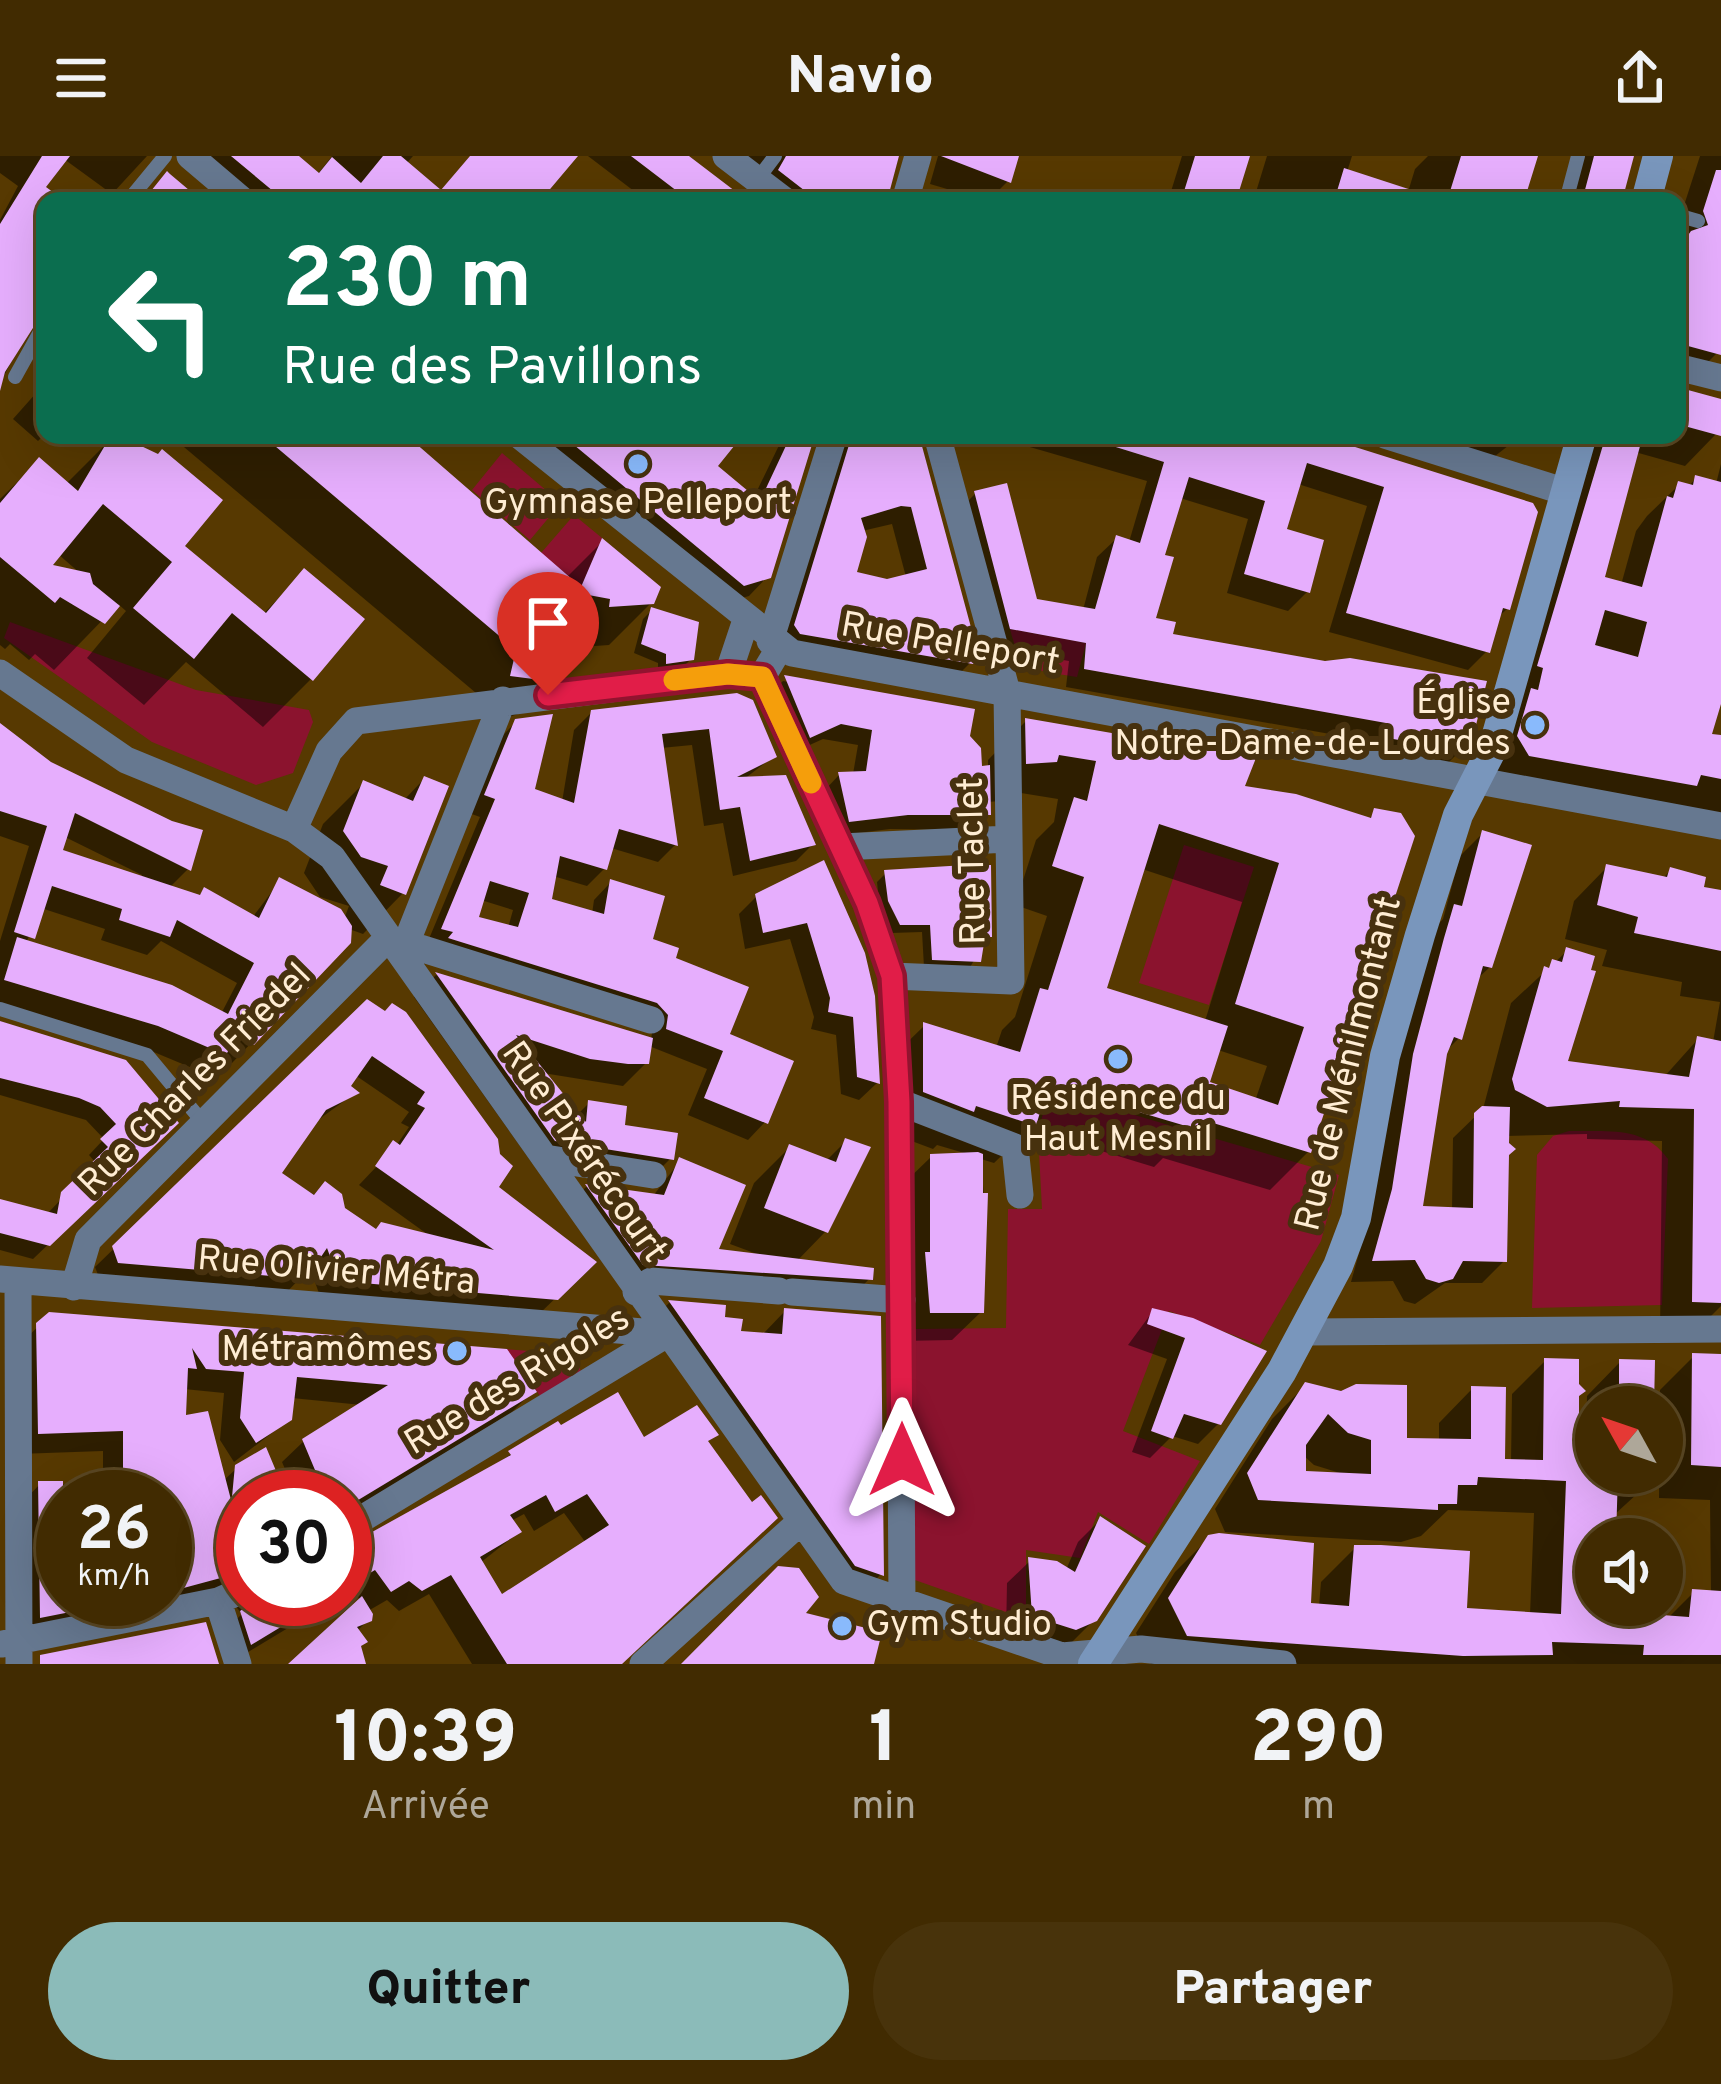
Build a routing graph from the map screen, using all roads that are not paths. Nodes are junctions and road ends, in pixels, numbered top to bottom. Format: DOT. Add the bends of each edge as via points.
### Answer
graph roads {
  1 [pos="165,156"];
  2 [pos="190,156"];
  3 [pos="726,156"];
  4 [pos="776,156"];
  5 [pos="919,156"];
  6 [pos="1578,156"];
  7 [pos="1658,156"];
  8 [pos="757,180"];
  9 [pos="135,192"];
  10 [pos="232,192"];
  11 [pos="773,192"];
  12 [pos="907,192"];
  13 [pos="1568,192"];
  14 [pos="1648,192"];
  15 [pos="1686,218"];
  16 [pos="1698,221"];
  17 [pos="36,339"];
  18 [pos="1686,369"];
  19 [pos="15,377"];
  20 [pos="1721,378"];
  21 [pos="530,444"];
  22 [pos="831,444"];
  23 [pos="939,444"];
  24 [pos="1414,444"];
  25 [pos="1579,444"];
  26 [pos="1566,492"];
  27 [pos="746,620"];
  28 [pos="775,644"];
  29 [pos="0,673"];
  30 [pos="728,674"];
  31 [pos="762,677"];
  32 [pos="1007,692"];
  33 [pos="502,700"];
  34 [pos="1475,780"];
  35 [pos="1721,826"];
  36 [pos="294,830"];
  37 [pos="1009,839"];
  38 [pos="842,847"];
  39 [pos="398,939"];
  40 [pos="892,976"];
  41 [pos="0,1009"];
  42 [pos="651,1019"];
  43 [pos="899,1102"];
  44 [pos="206,1126"];
  45 [pos="544,1158"];
  46 [pos="653,1175"];
  47 [pos="1020,1195"];
  48 [pos="9,1281"];
  49 [pos="74,1287"];
  50 [pos="636,1292"];
  51 [pos="902,1300"];
  52 [pos="1721,1329"];
  53 [pos="1306,1331"];
  54 [pos="667,1334"];
  55 [pos="372,1513"];
  56 [pos="799,1523"];
  57 [pos="216,1599"];
  58 [pos="902,1604"];
  59 [pos="234,1626"];
  60 [pos="12,1649"];
  61 [pos="1096,1659"];
  62 [pos="238,1664"];
  63 [pos="643,1664"];
  64 [pos="1283,1664"];
  1 -- 9 [label="lane"];
  2 -- 10 [label="street"];
  3 -- 8 [label="street"];
  4 -- 8 [label="lane"];
  5 -- 12 [label="street"];
  6 -- 13 [label="lane"];
  7 -- 14 [label="street"];
  8 -- 11 [label="street"];
  15 -- 16 [label="lane"];
  17 -- 19 [label="lane"];
  18 -- 20 [label="street"];
  21 -- 27 [label="street, Rue Pelleport"];
  22 -- 28 [label="street"];
  23 -- 32 [label="street, Rue Taclet"];
  24 -- 26 [label="street"];
  25 -- 26 [label="street, Rue de Ménilmontant"];
  26 -- 34 [label="street, Rue de Ménilmontant" via="1494,745"];
  27 -- 28 [label="street, Rue Pelleport"];
  27 -- 30 [label="street"];
  28 -- 31 [label="street"];
  28 -- 32 [label="street, Rue Pelleport"];
  29 -- 36 [label="street, Rue Pixérécourt" via="126,760"];
  30 -- 31 [label="street"];
  30 -- 33 [label="street"];
  31 -- 38 [label="street"];
  32 -- 34 [label="street, Rue Pelleport"];
  32 -- 37 [label="street, Rue Taclet"];
  33 -- 36 [label="street" via="356,722 328,751"];
  33 -- 39 [label="street"];
  34 -- 35 [label="street, Rue Pelleport"];
  34 -- 53 [label="street, Rue de Ménilmontant" via="1385,1057 1356,1218"];
  36 -- 39 [label="street, Rue Pixérécourt" via="332,857"];
  37 -- 38 [label="street"];
  37 -- 40 [label="street, Rue Taclet" via="1011,981"];
  38 -- 40 [label="street"];
  39 -- 42 [label="street"];
  39 -- 44 [label="street, Rue Charles Friedel"];
  39 -- 45 [label="street, Rue Pixérécourt"];
  40 -- 43 [label="street"];
  41 -- 44 [label="lane" via="147,1055"];
  43 -- 47 [label="street" via="1015,1147"];
  43 -- 51 [label="street"];
  44 -- 49 [label="street, Rue Charles Friedel" via="88,1240"];
  45 -- 46 [label="street"];
  45 -- 50 [label="street, Rue Pixérécourt"];
  48 -- 49 [label="street, Rue Olivier Métra"];
  48 -- 60 [label="street"];
  49 -- 54 [label="street, Rue Olivier Métra"];
  50 -- 51 [label="street" via="651,1281"];
  50 -- 54 [label="street, Rue Pixérécourt"];
  51 -- 58 [label="street"];
  52 -- 53 [label="street"];
  53 -- 61 [label="street, Rue de Ménilmontant"];
  54 -- 55 [label="street, Rue des Rigoles"];
  54 -- 56 [label="street, Rue Pixérécourt"];
  56 -- 58 [label="street, Rue Pixérécourt" via="844,1581"];
  56 -- 63 [label="street"];
  57 -- 60 [label="street"];
  58 -- 61 [label="street, Rue Pixérécourt" via="1062,1656"];
  59 -- 62 [label="street"];
  61 -- 64 [label="street, Rue Pixérécourt" via="1141,1649"];
}
